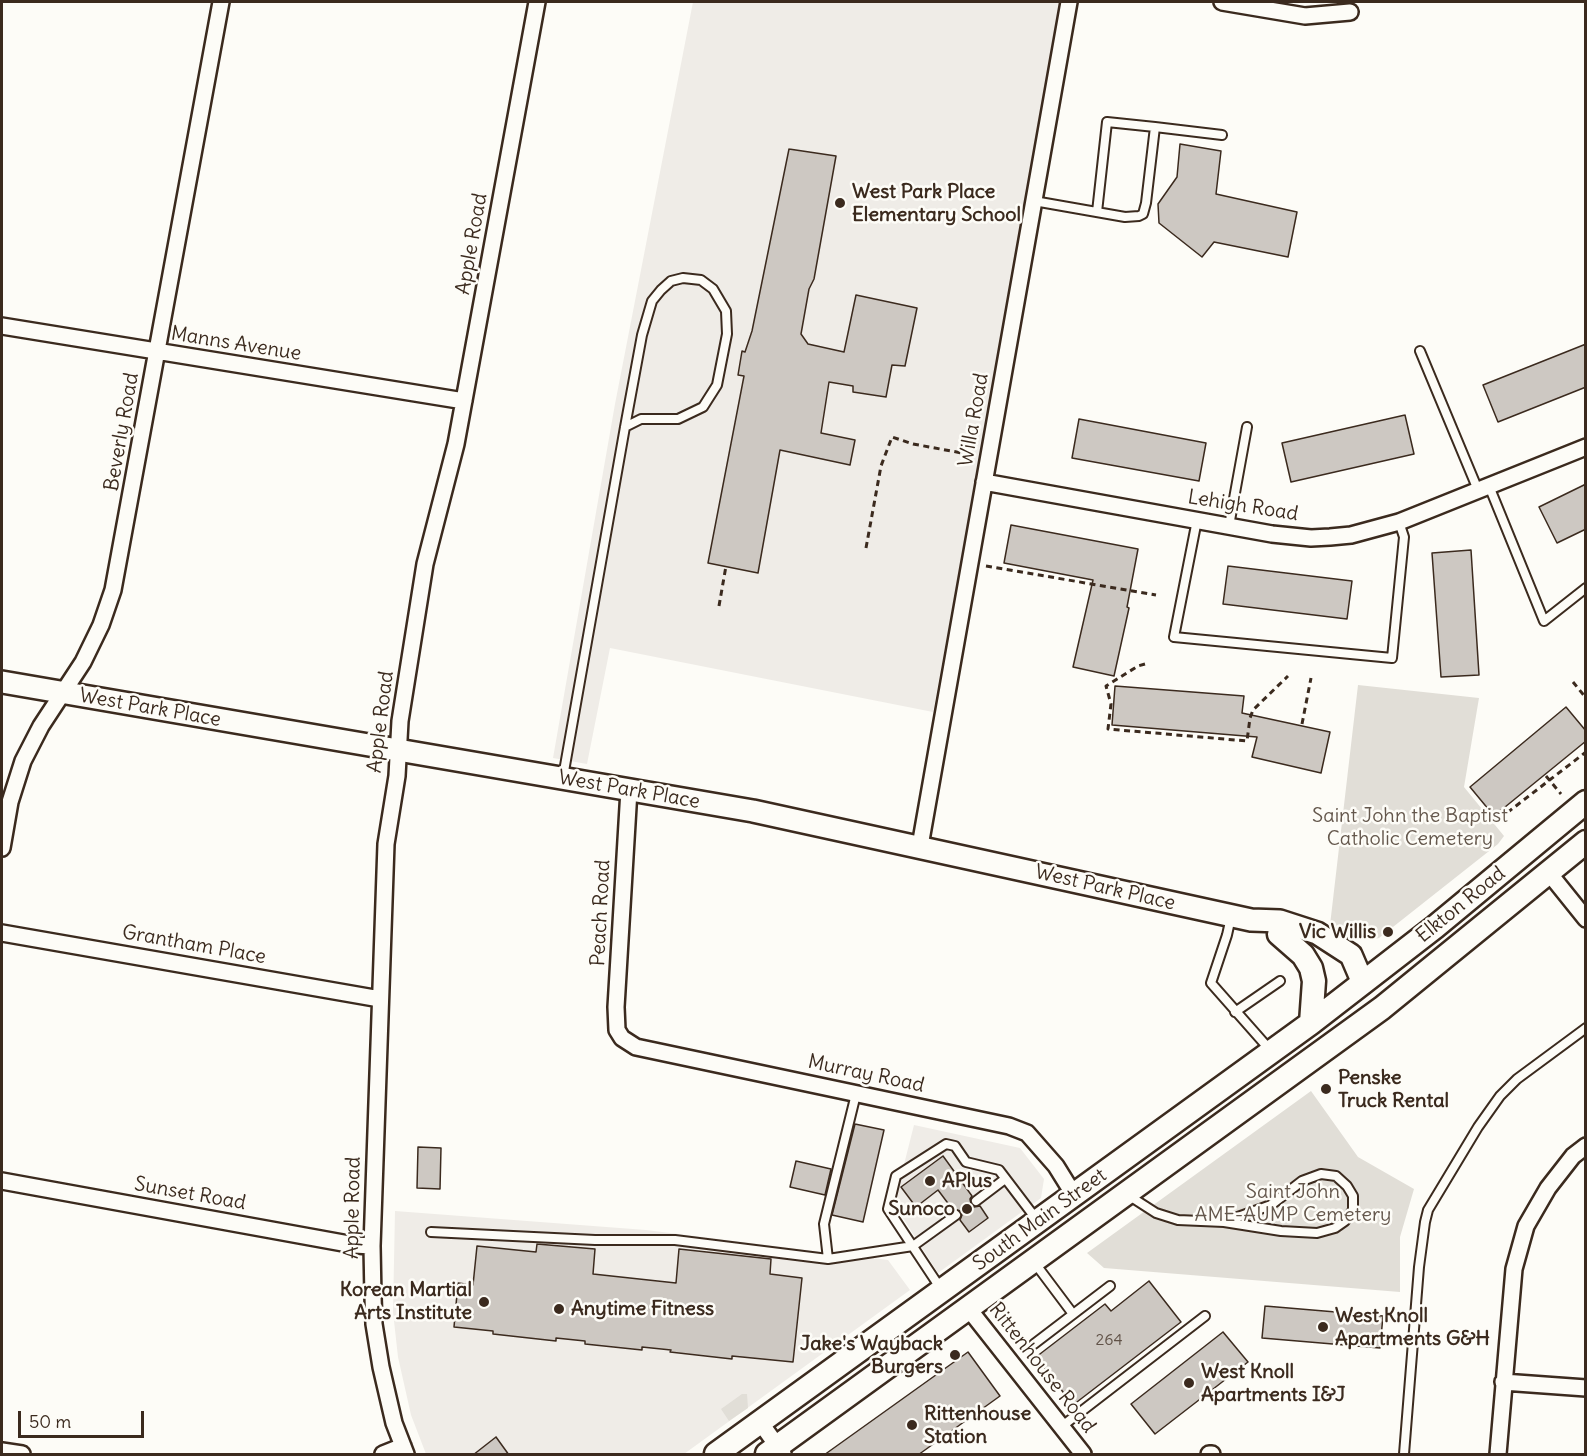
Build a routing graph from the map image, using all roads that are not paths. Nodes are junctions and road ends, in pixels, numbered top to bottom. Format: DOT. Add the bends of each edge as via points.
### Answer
graph roads {
  1 [pos="221,2"];
  2 [pos="537,2"];
  3 [pos="1070,2"];
  4 [pos="1222,2"];
  5 [pos="1350,12"];
  6 [pos="1155,127"];
  7 [pos="1222,135"];
  8 [pos="1034,201"];
  9 [pos="1097,212"];
  10 [pos="2,326"];
  11 [pos="1420,351"];
  12 [pos="157,353"];
  13 [pos="464,401"];
  14 [pos="625,427"];
  15 [pos="1246,427"];
  16 [pos="1586,447"];
  17 [pos="984,482"];
  18 [pos="1484,488"];
  19 [pos="1197,520"];
  20 [pos="1399,522"];
  21 [pos="1229,526"];
  22 [pos="1586,588"];
  23 [pos="2,682"];
  24 [pos="64,693"];
  25 [pos="398,750"];
  26 [pos="563,779"];
  27 [pos="629,790"];
  28 [pos="1586,802"];
  29 [pos="1586,842"];
  30 [pos="920,846"];
  31 [pos="2,848"];
  32 [pos="1549,873"];
  33 [pos="1241,918"];
  34 [pos="1586,919"];
  35 [pos="2,933"];
  36 [pos="1279,934"];
  37 [pos="1280,981"];
  38 [pos="1363,983"];
  39 [pos="380,999"];
  40 [pos="1382,1008"];
  41 [pos="1235,1012"];
  42 [pos="1311,1023"];
  43 [pos="1586,1028"];
  44 [pos="622,1038"];
  45 [pos="1272,1051"];
  46 [pos="856,1094"];
  47 [pos="1586,1146"];
  48 [pos="1005,1179"];
  49 [pos="2,1181"];
  50 [pos="1127,1194"];
  51 [pos="1074,1196"];
  52 [pos="976,1201"];
  53 [pos="956,1215"];
  54 [pos="1038,1221"];
  55 [pos="1224,1222"];
  56 [pos="431,1232"];
  57 [pos="372,1246"];
  58 [pos="913,1246"];
  59 [pos="828,1259"];
  60 [pos="1034,1262"];
  61 [pos="978,1265"];
  62 [pos="1110,1286"];
  63 [pos="943,1290"];
  64 [pos="969,1308"];
  65 [pos="1073,1314"];
  66 [pos="1205,1316"];
  67 [pos="937,1332"];
  68 [pos="1034,1344"];
  69 [pos="1503,1382"];
  70 [pos="1586,1388"];
  71 [pos="760,1422"];
  72 [pos="1061,1426"];
  73 [pos="405,1450"];
  74 [pos="2,1451"];
  75 [pos="776,1452"];
  76 [pos="22,1455"];
  77 [pos="383,1455"];
  78 [pos="716,1455"];
  79 [pos="1083,1455"];
  80 [pos="1404,1455"];
  81 [pos="1498,1455"];
  1 -- 12 [label="street, Beverly Road"];
  2 -- 13 [label="street, Apple Road"];
  3 -- 8 [label="street, Willa Road"];
  4 -- 5 [label="street" via="1305,16"];
  6 -- 7 [label="lane"];
  6 -- 9 [label="lane" via="1143,214 1125,217"];
  6 -- 9 [label="lane" via="1107,122"];
  8 -- 9 [label="lane"];
  8 -- 17 [label="street, Willa Road"];
  10 -- 12 [label="street, Manns Avenue"];
  11 -- 18 [label="lane"];
  12 -- 13 [label="street, Manns Avenue"];
  12 -- 24 [label="street, Beverly Road" via="113,590 92,644"];
  13 -- 25 [label="street, Apple Road" via="425,564"];
  14 -- 14 [label="lane" via="652,301 671,281 700,280 713,289 726,311 727,334 717,385 703,407 678,419 641,419"];
  14 -- 26 [label="lane"];
  15 -- 21 [label="lane"];
  16 -- 18 [label="street, Lehigh Road"];
  17 -- 19 [label="street, Lehigh Road"];
  17 -- 30 [label="street, Willa Road"];
  18 -- 20 [label="street, Lehigh Road"];
  18 -- 22 [label="lane" via="1544,621"];
  19 -- 20 [label="lane" via="1174,638 1392,658 1404,537"];
  19 -- 21 [label="street, Lehigh Road"];
  20 -- 21 [label="street, Lehigh Road" via="1351,535 1311,538"];
  23 -- 24 [label="street, West Park Place"];
  24 -- 25 [label="street, West Park Place"];
  24 -- 31 [label="street, Beverly Road" via="23,761 10,802"];
  25 -- 26 [label="street, West Park Place"];
  25 -- 39 [label="street, Apple Road" via="386,844"];
  26 -- 27 [label="street, West Park Place"];
  27 -- 30 [label="street, West Park Place"];
  27 -- 44 [label="street, Peach Road" via="616,1006 617,1030"];
  28 -- 38 [label="main road, Elkton Road"];
  29 -- 32 [label="main road, Elkton Road"];
  30 -- 33 [label="street, West Park Place"];
  32 -- 34 [label="street"];
  32 -- 40 [label="main road, Elkton Road"];
  33 -- 36 [label="street, West Park Place"];
  33 -- 38 [label="street, West Park Place" via="1280,921 1317,933 1351,955"];
  33 -- 41 [label="lane" via="1227,935 1211,983"];
  35 -- 39 [label="street, Grantham Place"];
  36 -- 38 [label="street, West Park Place" via="1312,946"];
  36 -- 42 [label="main road" via="1303,955 1311,968"];
  37 -- 41 [label="lane"];
  38 -- 40 [label="street, West Park Place"];
  38 -- 42 [label="main road, South Main Street"];
  39 -- 57 [label="street, Apple Road"];
  40 -- 50 [label="main road, South Main Street"];
  41 -- 45 [label="lane"];
  42 -- 45 [label="main road, South Main Street"];
  43 -- 80 [label="lane" via="1500,1096 1428,1210 1419,1267"];
  44 -- 46 [label="street, Murray Road" via="636,1047"];
  45 -- 51 [label="main road, South Main Street"];
  46 -- 51 [label="street, Murray Road" via="1027,1133 1056,1166"];
  46 -- 59 [label="lane" via="824,1224"];
  47 -- 69 [label="street" via="1548,1188 1526,1226 1514,1269"];
  48 -- 52 [label="lane"];
  48 -- 54 [label="lane"];
  48 -- 58 [label="lane" via="999,1170 966,1162 955,1146 946,1144 896,1176 888,1209"];
  49 -- 57 [label="street, Sunset Road"];
  50 -- 55 [label="lane" via="1156,1213 1178,1220"];
  50 -- 60 [label="main road, South Main Street"];
  51 -- 54 [label="main road, South Main Street"];
  53 -- 58 [label="lane"];
  54 -- 61 [label="main road, South Main Street"];
  55 -- 55 [label="lane" via="1281,1232 1317,1233 1345,1221 1353,1210 1353,1196 1336,1176 1321,1174 1302,1180 1271,1205"];
  56 -- 59 [label="lane" via="675,1240"];
  57 -- 73 [label="street, Apple Road" via="376,1344 387,1397"];
  58 -- 59 [label="lane"];
  58 -- 63 [label="lane"];
  60 -- 64 [label="main road, South Main Street"];
  60 -- 65 [label="lane"];
  61 -- 63 [label="main road, South Main Street"];
  61 -- 64 [label="main road"];
  62 -- 65 [label="lane"];
  63 -- 67 [label="main road"];
  63 -- 71 [label="main road, South Main Street"];
  64 -- 67 [label="main road, South Main Street"];
  64 -- 72 [label="street, Rittenhouse Road"];
  65 -- 68 [label="lane"];
  66 -- 72 [label="lane"];
  67 -- 75 [label="main road, South Main Street"];
  69 -- 70 [label="street"];
  69 -- 81 [label="street"];
  71 -- 75 [label="street"];
  71 -- 78 [label="main road, South Main Street"];
  72 -- 79 [label="street, Rittenhouse Road"];
  73 -- 77 [label="street"];
  74 -- 76 [label="street"];
}
